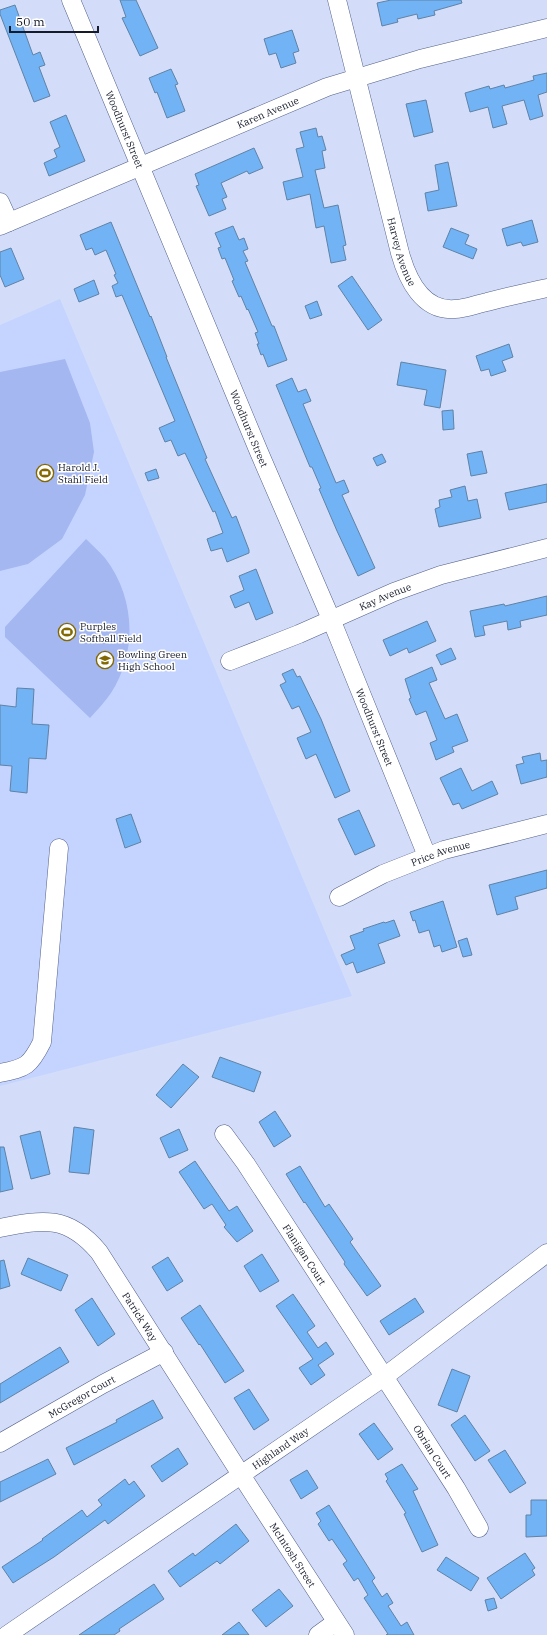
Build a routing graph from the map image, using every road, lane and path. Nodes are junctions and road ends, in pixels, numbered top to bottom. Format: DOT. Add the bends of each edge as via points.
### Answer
graph roads {
  1 [pos="71,0"];
  2 [pos="337,0"];
  3 [pos="547,28"];
  4 [pos="356,77"];
  5 [pos="140,166"];
  6 [pos="0,202"];
  7 [pos="5,224"];
  8 [pos="547,288"];
  9 [pos="547,548"];
  10 [pos="331,619"];
  11 [pos="230,661"];
  12 [pos="547,824"];
  13 [pos="59,848"];
  14 [pos="427,856"];
  15 [pos="339,897"];
  16 [pos="0,1073"];
  17 [pos="224,1134"];
  18 [pos="0,1228"];
  19 [pos="547,1253"];
  20 [pos="164,1352"];
  21 [pos="384,1377"];
  22 [pos="0,1443"];
  23 [pos="241,1474"];
  24 [pos="479,1528"];
  25 [pos="341,1629"];
  26 [pos="7,1635"];
  27 [pos="318,1635"];
  1 -- 5 [label="street, Woodhurst Street"];
  2 -- 4 [label="street, Harvey Avenue"];
  3 -- 4 [label="street, Karen Avenue"];
  4 -- 5 [label="street, Karen Avenue" via="273,109"];
  4 -- 8 [label="street, Harvey Avenue" via="404,268 415,289 424,299 436,306 455,310"];
  5 -- 7 [label="street, Karen Avenue"];
  5 -- 10 [label="street, Woodhurst Street"];
  6 -- 7 [label="street"];
  9 -- 10 [label="street, Kay Avenue" via="441,575"];
  10 -- 11 [label="street, Kay Avenue"];
  10 -- 14 [label="street, Woodhurst Street"];
  12 -- 14 [label="street, Price Avenue"];
  13 -- 16 [label="street" via="42,1042 34,1058 20,1069"];
  14 -- 15 [label="street, Price Avenue" via="383,874"];
  17 -- 21 [label="street, Flanigan Court"];
  18 -- 20 [label="street, Patrick Way" via="49,1222 71,1227 83,1235 100,1252"];
  19 -- 21 [label="street, Highland Way"];
  20 -- 22 [label="street, McGregor Court"];
  20 -- 23 [label="street, Patrick Way"];
  21 -- 23 [label="street, Highland Way"];
  21 -- 24 [label="street, Obrian Court"];
  23 -- 25 [label="street, McIntosh Street"];
  23 -- 26 [label="street, Highland Way"];
  25 -- 27 [label="street"];
}
